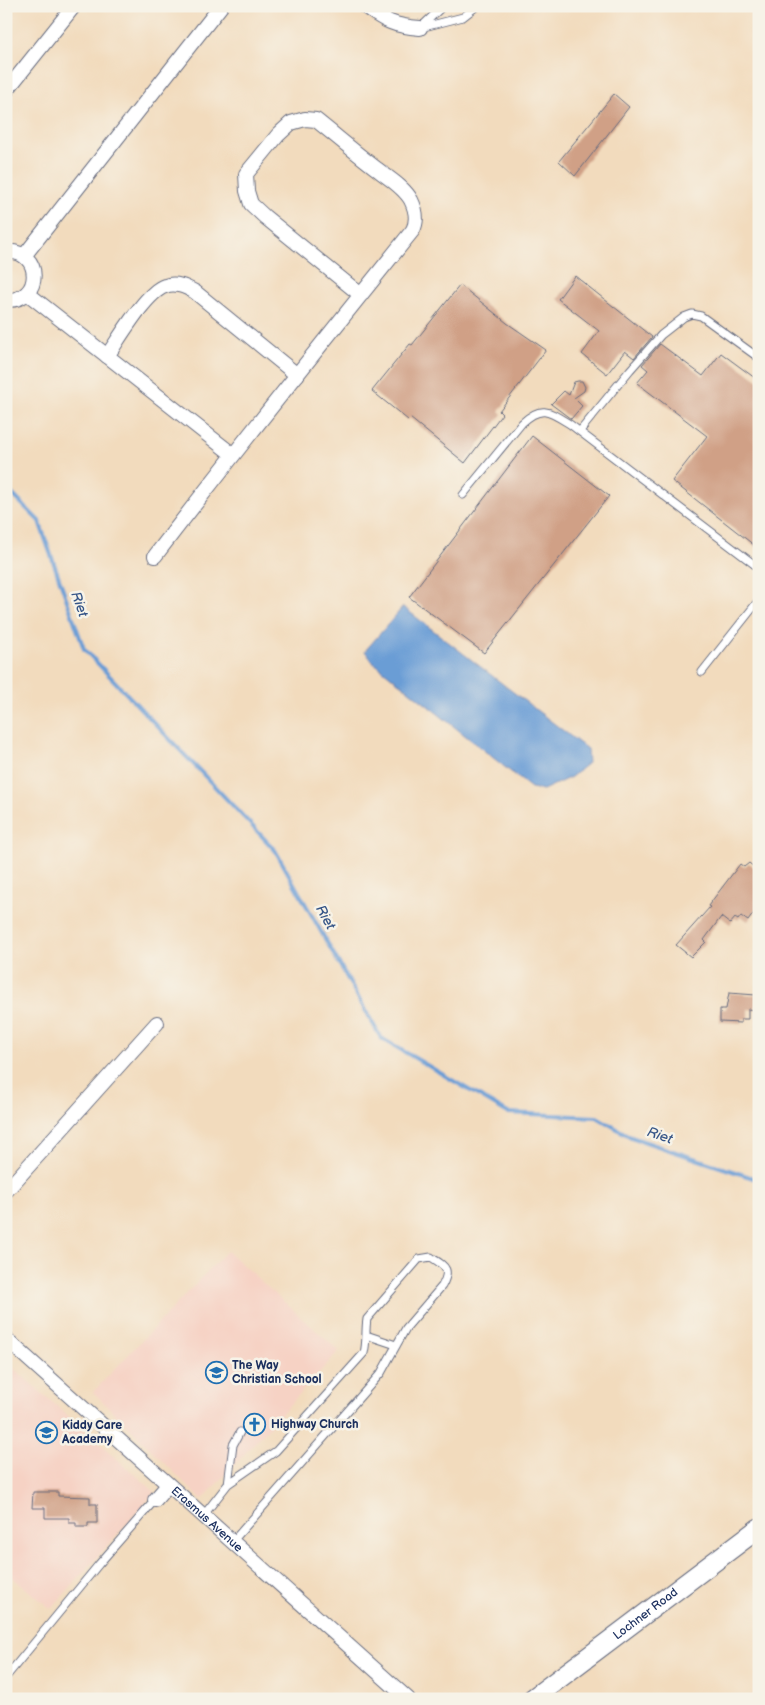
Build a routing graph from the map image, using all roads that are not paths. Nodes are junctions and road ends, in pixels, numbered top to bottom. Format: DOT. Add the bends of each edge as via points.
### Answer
graph roads {
  1 [pos="74,6"];
  2 [pos="221,6"];
  3 [pos="364,6"];
  4 [pos="443,6"];
  5 [pos="477,6"];
  6 [pos="420,28"];
  7 [pos="6,91"];
  8 [pos="6,252"];
  9 [pos="24,256"];
  10 [pos="27,293"];
  11 [pos="361,295"];
  12 [pos="6,300"];
  13 [pos="107,356"];
  14 [pos="759,358"];
  15 [pos="296,375"];
  16 [pos="580,432"];
  17 [pos="232,454"];
  18 [pos="462,495"];
  19 [pos="155,556"];
  20 [pos="759,568"];
  21 [pos="759,600"];
  22 [pos="702,672"];
  23 [pos="157,1023"];
  24 [pos="6,1191"];
  25 [pos="366,1335"];
  26 [pos="6,1339"];
  27 [pos="396,1345"];
  28 [pos="240,1432"];
  29 [pos="228,1484"];
  30 [pos="168,1485"];
  31 [pos="155,1500"];
  32 [pos="203,1516"];
  33 [pos="759,1528"];
  34 [pos="232,1542"];
  35 [pos="6,1677"];
  36 [pos="408,1699"];
  37 [pos="532,1699"];
  1 -- 7 [label="street"];
  2 -- 9 [label="street"];
  3 -- 6 [label="street" via="391,24"];
  4 -- 6 [label="lane"];
  5 -- 6 [label="lane" via="463,16"];
  8 -- 9 [label="street"];
  9 -- 10 [label="street" via="31,264 34,276"];
  10 -- 12 [label="street" via="17,299"];
  10 -- 13 [label="street"];
  11 -- 11 [label="street" via="413,230 416,213 411,200 316,120 291,123 246,174 251,204"];
  11 -- 15 [label="street"];
  13 -- 15 [label="street" via="147,300 156,291 175,284 195,292"];
  13 -- 17 [label="street"];
  14 -- 16 [label="lane" via="701,316 692,314 684,317 661,335"];
  15 -- 17 [label="street"];
  16 -- 18 [label="lane" via="547,411 532,414"];
  16 -- 20 [label="lane"];
  17 -- 19 [label="street"];
  21 -- 22 [label="lane"];
  23 -- 24 [label="street"];
  25 -- 27 [label="lane"];
  25 -- 27 [label="lane" via="370,1315 419,1259 431,1257 444,1266 446,1278"];
  25 -- 29 [label="lane" via="364,1353 276,1451"];
  26 -- 30 [label="street, Erasmus Avenue"];
  27 -- 34 [label="lane" via="381,1373"];
  28 -- 29 [label="lane" via="233,1445"];
  29 -- 32 [label="lane"];
  30 -- 31 [label="street"];
  30 -- 32 [label="street, Erasmus Avenue"];
  31 -- 35 [label="lane"];
  32 -- 34 [label="street, Erasmus Avenue"];
  33 -- 37 [label="street, Lochner Road"];
  34 -- 36 [label="street, Erasmus Avenue"];
}
